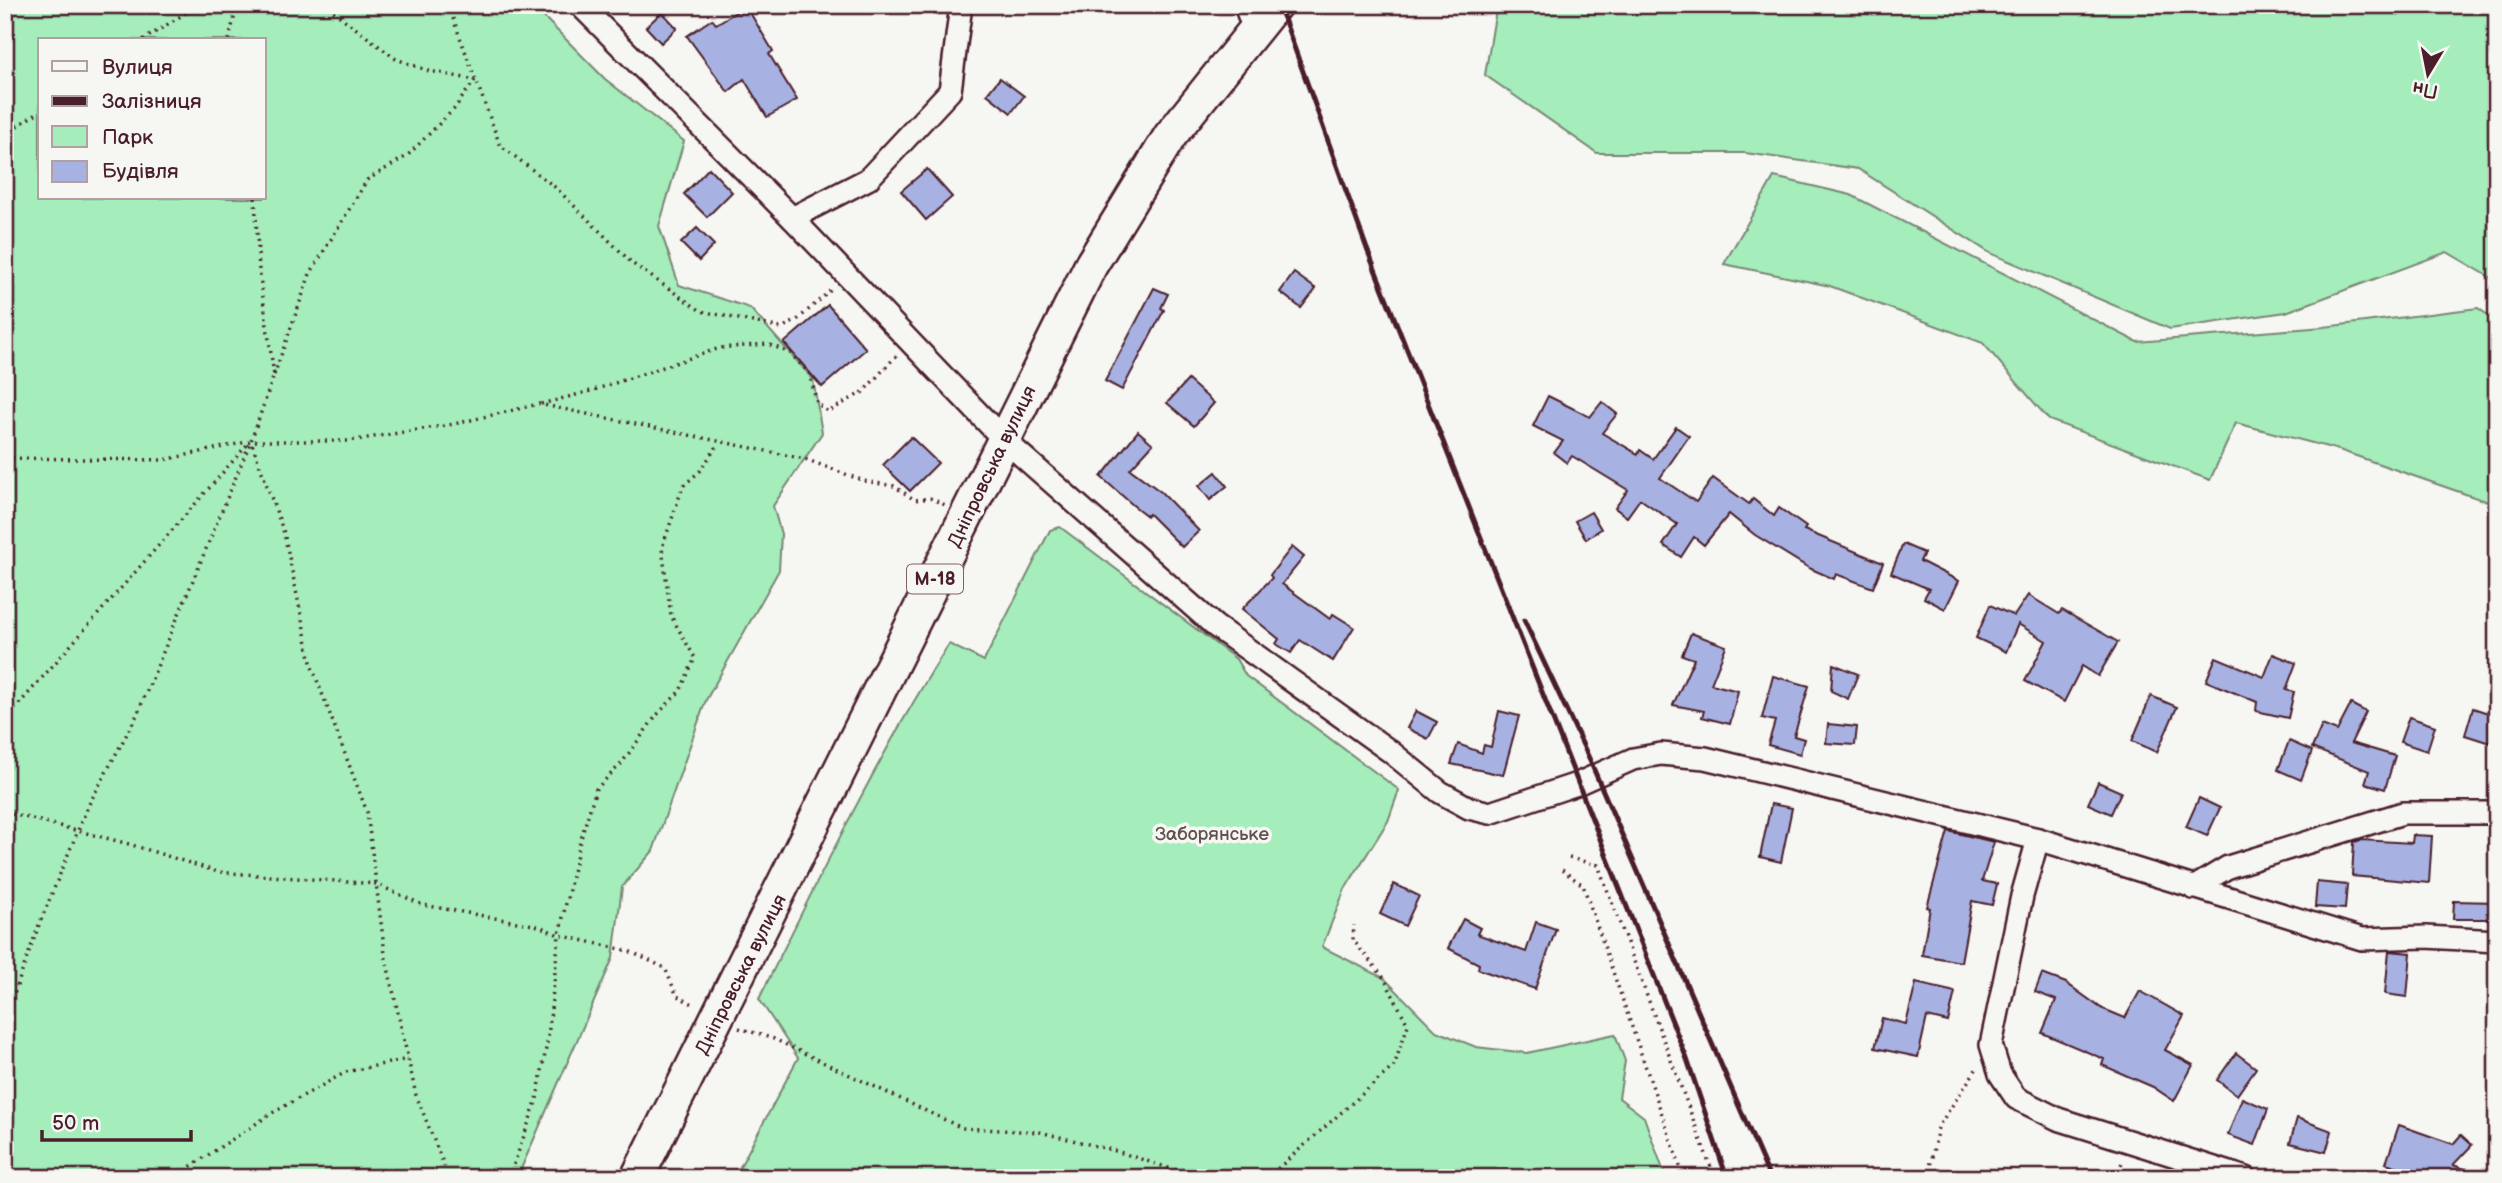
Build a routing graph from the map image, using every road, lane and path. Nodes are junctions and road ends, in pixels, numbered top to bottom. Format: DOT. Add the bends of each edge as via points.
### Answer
graph roads {
  1 [pos="198,5"];
  2 [pos="237,5"];
  3 [pos="325,5"];
  4 [pos="448,5"];
  5 [pos="580,5"];
  6 [pos="961,5"];
  7 [pos="1275,5"];
  8 [pos="1249,18"];
  9 [pos="146,38"];
  10 [pos="229,38"];
  11 [pos="475,80"];
  12 [pos="38,112"];
  13 [pos="5,134"];
  14 [pos="255,200"];
  15 [pos="792,218"];
  16 [pos="845,273"];
  17 [pos="911,342"];
  18 [pos="274,374"];
  19 [pos="538,404"];
  20 [pos="1003,439"];
  21 [pos="251,441"];
  22 [pos="719,443"];
  23 [pos="5,458"];
  24 [pos="966,514"];
  25 [pos="5,720"];
  26 [pos="5,813"];
  27 [pos="2497,813"];
  28 [pos="78,831"];
  29 [pos="2038,839"];
  30 [pos="1569,858"];
  31 [pos="1562,870"];
  32 [pos="376,884"];
  33 [pos="2193,888"];
  34 [pos="1354,925"];
  35 [pos="559,934"];
  36 [pos="2497,941"];
  37 [pos="719,1017"];
  38 [pos="5,1019"];
  39 [pos="1991,1045"];
  40 [pos="408,1059"];
  41 [pos="173,1178"];
  42 [pos="449,1178"];
  43 [pos="509,1178"];
  44 [pos="637,1178"];
  45 [pos="1199,1178"];
  46 [pos="1267,1178"];
  47 [pos="1684,1178"];
  48 [pos="1715,1178"];
  49 [pos="1928,1178"];
  50 [pos="2246,1178"];
  1 -- 9 [label="path"];
  2 -- 10 [label="path"];
  3 -- 11 [label="path" via="396,59"];
  4 -- 11 [label="path"];
  5 -- 15 [label="street"];
  6 -- 15 [label="street" via="950,90 868,179"];
  7 -- 8 [label="highway, Дніпровська вулиця / М-18"];
  8 -- 20 [label="highway, Дніпровська вулиця / М-18" via="1091,265"];
  11 -- 16 [label="path" via="500,145 556,188 633,264 701,311 781,328 826,296"];
  11 -- 18 [label="path" via="454,109 407,156 367,180 310,274"];
  12 -- 13 [label="path"];
  14 -- 18 [label="path" via="259,270"];
  15 -- 16 [label="street"];
  16 -- 17 [label="street"];
  17 -- 19 [label="path" via="863,392 828,412 817,403 809,373 790,353 768,344 720,348"];
  17 -- 20 [label="street"];
  18 -- 21 [label="path"];
  19 -- 21 [label="path" via="349,441"];
  19 -- 22 [label="path"];
  20 -- 24 [label="highway, Дніпровська вулиця / М-18"];
  20 -- 29 [label="street" via="1215,626 1440,792 1469,808 1490,813 1505,810 1633,759 1661,754 1705,758"];
  21 -- 23 [label="path" via="164,460"];
  21 -- 25 [label="path"];
  21 -- 28 [label="path" via="137,715"];
  21 -- 32 [label="path" via="284,533 312,667 367,813"];
  22 -- 24 [label="path" via="805,459 864,481 894,486 915,500 930,498"];
  22 -- 35 [label="path" via="683,486 662,548 671,616 695,658 680,691 596,789"];
  24 -- 37 [label="highway, Дніпровська вулиця / М-18"];
  26 -- 28 [label="path"];
  27 -- 33 [label="street" via="2403,813 2228,867"];
  28 -- 32 [label="path" via="218,872"];
  28 -- 38 [label="path"];
  29 -- 33 [label="street"];
  29 -- 39 [label="street"];
  30 -- 48 [label="path" via="1598,865"];
  31 -- 47 [label="path" via="1583,885"];
  32 -- 35 [label="path" via="423,905 539,926"];
  32 -- 40 [label="path" via="385,954"];
  33 -- 36 [label="street" via="2362,939"];
  34 -- 46 [label="path" via="1353,940 1384,978 1408,1025 1394,1066"];
  35 -- 37 [label="path" via="629,951 665,968 677,996"];
  35 -- 43 [label="path" via="537,1099"];
  37 -- 44 [label="highway, Дніпровська вулиця / М-18"];
  37 -- 45 [label="path" via="962,1128 1040,1132"];
  39 -- 49 [label="path" via="1938,1127"];
  39 -- 50 [label="street" via="2000,1073 2016,1098 2058,1119"];
  40 -- 41 [label="path" via="346,1072 274,1112"];
  40 -- 42 [label="path" via="416,1095"];
}
